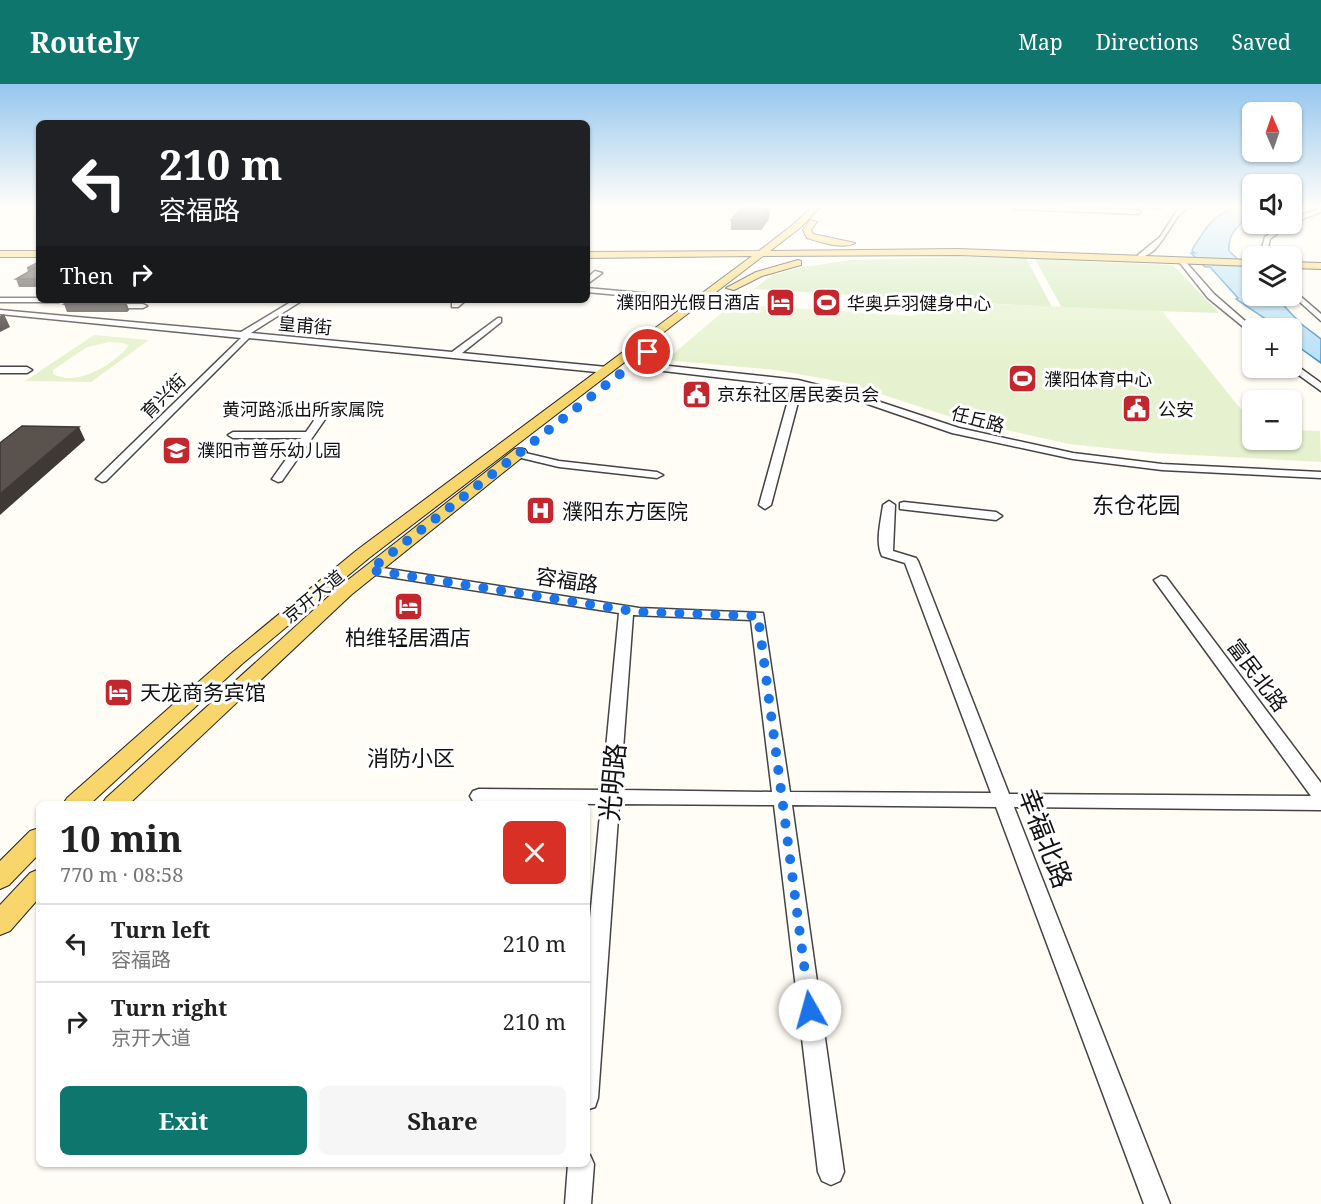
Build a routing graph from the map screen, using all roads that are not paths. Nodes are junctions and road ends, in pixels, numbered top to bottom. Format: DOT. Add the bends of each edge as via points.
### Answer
graph roads {
  1 [pos="657,257"];
  2 [pos="757,257"];
  3 [pos="770,257"];
  4 [pos="837,257"];
  5 [pos="1089,257"];
  6 [pos="1151,257"];
  7 [pos="1157,257"];
  8 [pos="1195,260"];
  9 [pos="1182,261"];
  10 [pos="1242,262"];
  11 [pos="1302,263"];
  12 [pos="1321,264"];
  13 [pos="701,266"];
  14 [pos="598,273"];
  15 [pos="714,276"];
  16 [pos="590,280"];
  17 [pos="723,289"];
  18 [pos="590,290"];
  19 [pos="0,300"];
  20 [pos="36,300"];
  21 [pos="699,300"];
  22 [pos="1302,301"];
  23 [pos="294,303"];
  24 [pos="95,306"];
  25 [pos="143,306"];
  26 [pos="0,312"];
  27 [pos="1321,319"];
  28 [pos="498,320"];
  29 [pos="1242,323"];
  30 [pos="245,336"];
  31 [pos="453,356"];
  32 [pos="634,363"];
  33 [pos="0,370"];
  34 [pos="27,370"];
  35 [pos="607,370"];
  36 [pos="1302,373"];
  37 [pos="798,383"];
  38 [pos="1321,388"];
  39 [pos="328,408"];
  40 [pos="233,435"];
  41 [pos="309,435"];
  42 [pos="517,454"];
  43 [pos="1321,470"];
  44 [pos="657,475"];
  45 [pos="1321,475"];
  46 [pos="102,479"];
  47 [pos="278,479"];
  48 [pos="765,505"];
  49 [pos="996,516"];
  50 [pos="370,570"];
  51 [pos="1161,580"];
  52 [pos="626,610"];
  53 [pos="479,796"];
  54 [pos="1321,796"];
  55 [pos="611,797"];
  56 [pos="783,799"];
  57 [pos="1002,800"];
  58 [pos="78,801"];
  59 [pos="117,801"];
  60 [pos="1321,803"];
  61 [pos="36,841"];
  62 [pos="0,878"];
  63 [pos="36,883"];
  64 [pos="0,923"];
  65 [pos="590,1050"];
  66 [pos="581,1167"];
  67 [pos="831,1172"];
  68 [pos="578,1204"];
  69 [pos="1157,1204"];
  1 -- 13 [label="main road"];
  2 -- 17 [label="main road, 京开大道"];
  3 -- 17 [label="main road, 京开大道"];
  4 -- 17 [label="main road" via="783,266"];
  5 -- 9 [label="main road"];
  6 -- 9 [label="street"];
  7 -- 8 [label="main road"];
  8 -- 9 [label="main road"];
  8 -- 10 [label="main road"];
  9 -- 29 [label="street" via="1211,296"];
  11 -- 12 [label="main road"];
  14 -- 16 [label="street"];
  15 -- 17 [label="main road"];
  17 -- 21 [label="main road, 京开大道"];
  17 -- 32 [label="main road, 京开大道"];
  18 -- 21 [label="street"];
  19 -- 20 [label="street"];
  21 -- 35 [label="main road, 京开大道"];
  22 -- 27 [label="street"];
  23 -- 30 [label="street, 育兴街"];
  24 -- 25 [label="street"];
  26 -- 30 [label="street, 皇甫街"];
  28 -- 31 [label="street"];
  30 -- 31 [label="street, 皇甫街"];
  30 -- 46 [label="street, 育兴街"];
  31 -- 35 [label="street, 皇甫街"];
  32 -- 37 [label="street, 任丘路"];
  32 -- 42 [label="main road, 京开大道"];
  32 -- 43 [label="street, 任丘路" via="807,381 864,395 960,428 1072,452 1149,461"];
  33 -- 34 [label="street"];
  35 -- 58 [label="main road, 京开大道" via="324,586"];
  36 -- 38 [label="street"];
  37 -- 45 [label="street, 任丘路" via="859,398 956,431 1036,450 1138,465"];
  37 -- 48 [label="street"];
  39 -- 41 [label="street"];
  40 -- 41 [label="street"];
  41 -- 47 [label="street"];
  42 -- 44 [label="street" via="559,464"];
  42 -- 50 [label="main road, 京开大道"];
  49 -- 57 [label="street, 幸福北路" via="896,505 885,546 888,553 911,561"];
  50 -- 52 [label="street, 容福路"];
  50 -- 59 [label="main road, 京开大道"];
  51 -- 54 [label="street, 富民北路"];
  52 -- 55 [label="street, 光明路"];
  52 -- 56 [label="street, 容福路" via="660,615 758,616"];
  53 -- 55 [label="street"];
  55 -- 56 [label="street"];
  55 -- 65 [label="street, 光明路"];
  56 -- 57 [label="street"];
  56 -- 67 [label="street"];
  57 -- 60 [label="street"];
  57 -- 69 [label="street, 幸福北路"];
  61 -- 62 [label="main road"];
  63 -- 64 [label="main road"];
  66 -- 68 [label="street"];
}
